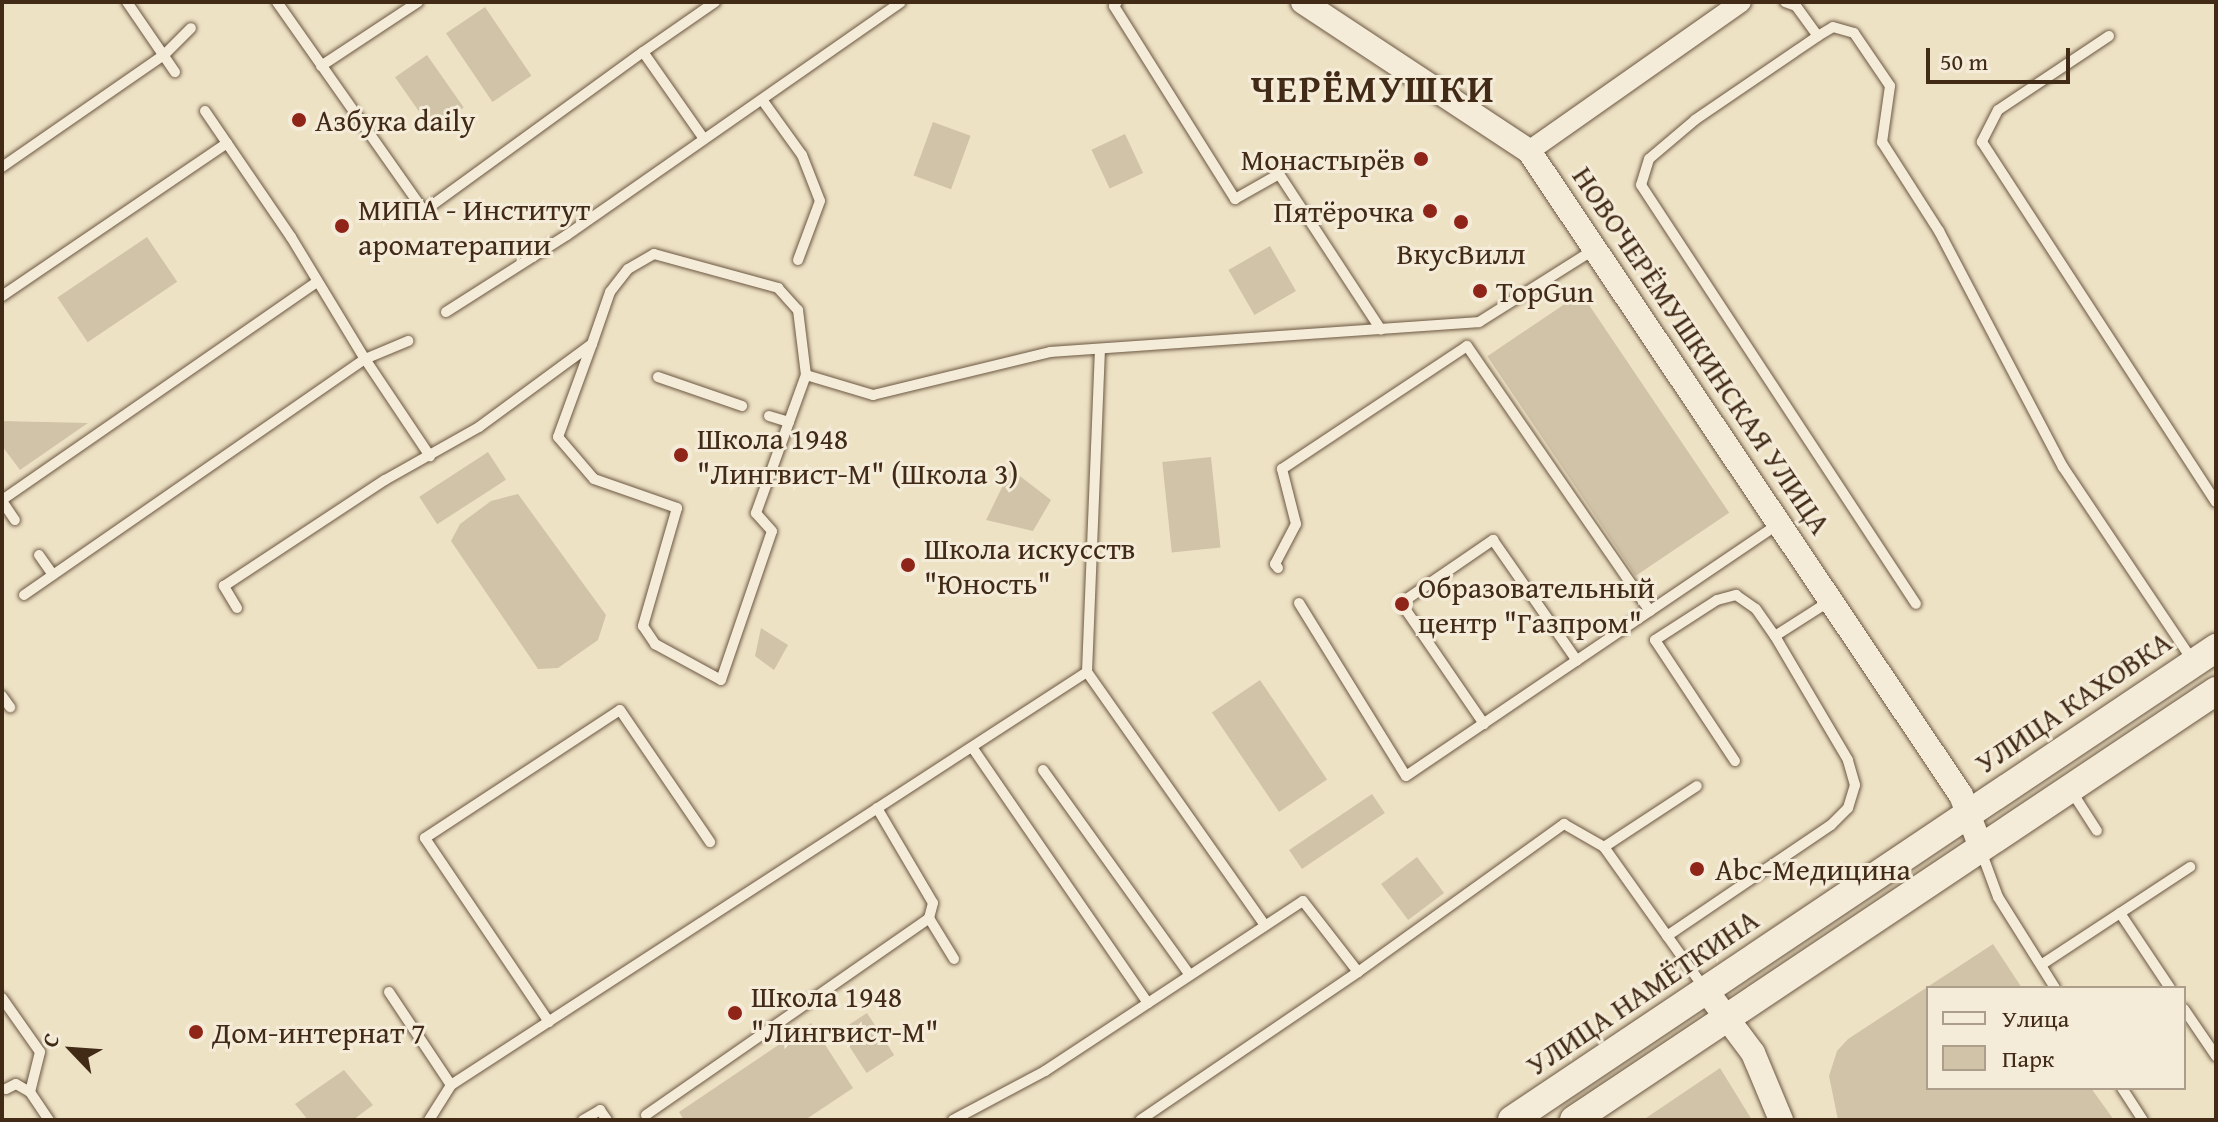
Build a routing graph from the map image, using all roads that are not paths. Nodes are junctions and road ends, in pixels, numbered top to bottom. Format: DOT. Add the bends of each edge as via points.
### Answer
graph roads {
  1 [pos="127,2"];
  2 [pos="277,2"];
  3 [pos="418,2"];
  4 [pos="715,2"];
  5 [pos="901,2"];
  6 [pos="1117,2"];
  7 [pos="1303,2"];
  8 [pos="1741,2"];
  9 [pos="1785,2"];
  10 [pos="191,28"];
  11 [pos="1818,36"];
  12 [pos="2109,36"];
  13 [pos="643,52"];
  14 [pos="164,55"];
  15 [pos="321,66"];
  16 [pos="175,72"];
  17 [pos="763,101"];
  18 [pos="205,111"];
  19 [pos="704,139"];
  20 [pos="227,143"];
  21 [pos="1529,151"];
  22 [pos="2,167"];
  23 [pos="1595,249"];
  24 [pos="798,260"];
  25 [pos="315,283"];
  26 [pos="2,296"];
  27 [pos="446,312"];
  28 [pos="1381,330"];
  29 [pos="408,341"];
  30 [pos="592,344"];
  31 [pos="1100,351"];
  32 [pos="365,359"];
  33 [pos="806,375"];
  34 [pos="658,377"];
  35 [pos="742,406"];
  36 [pos="769,416"];
  37 [pos="789,422"];
  38 [pos="430,456"];
  39 [pos="2,501"];
  40 [pos="2216,502"];
  41 [pos="15,520"];
  42 [pos="1779,524"];
  43 [pos="39,555"];
  44 [pos="1278,568"];
  45 [pos="53,575"];
  46 [pos="24,595"];
  47 [pos="1830,601"];
  48 [pos="1299,603"];
  49 [pos="1916,604"];
  50 [pos="237,608"];
  51 [pos="1650,611"];
  52 [pos="1775,636"];
  53 [pos="2205,655"];
  54 [pos="1577,661"];
  55 [pos="1087,672"];
  56 [pos="2216,691"];
  57 [pos="2,696"];
  58 [pos="10,707"];
  59 [pos="1484,724"];
  60 [pos="974,750"];
  61 [pos="1735,761"];
  62 [pos="1043,770"];
  63 [pos="1697,786"];
  64 [pos="2068,787"];
  65 [pos="877,808"];
  66 [pos="1969,813"];
  67 [pos="2097,831"];
  68 [pos="710,842"];
  69 [pos="1980,845"];
  70 [pos="1604,847"];
  71 [pos="2190,867"];
  72 [pos="2120,913"];
  73 [pos="929,918"];
  74 [pos="1265,925"];
  75 [pos="1667,936"];
  76 [pos="954,959"];
  77 [pos="2044,963"];
  78 [pos="1358,972"];
  79 [pos="1190,975"];
  80 [pos="2054,986"];
  81 [pos="2169,986"];
  82 [pos="1705,989"];
  83 [pos="389,992"];
  84 [pos="2,998"];
  85 [pos="1148,1003"];
  86 [pos="2186,1012"];
  87 [pos="1729,1016"];
  88 [pos="549,1022"];
  89 [pos="2216,1056"];
  90 [pos="451,1085"];
  91 [pos="1560,1088"];
  92 [pos="6,1089"];
  93 [pos="2123,1090"];
  94 [pos="30,1092"];
  95 [pos="646,1115"];
  96 [pos="1577,1118"];
  97 [pos="431,1119"];
  98 [pos="49,1120"];
  99 [pos="583,1120"];
  100 [pos="607,1120"];
  101 [pos="953,1120"];
  102 [pos="1140,1120"];
  103 [pos="1512,1120"];
  104 [pos="1781,1120"];
  105 [pos="2143,1120"];
  1 -- 14 [label="lane"];
  2 -- 15 [label="lane"];
  3 -- 15 [label="lane"];
  4 -- 13 [label="lane"];
  5 -- 17 [label="lane"];
  6 -- 28 [label="lane" via="1114,6 1235,199 1279,174"];
  7 -- 21 [label="street, НОВОЧЕРЁМУШКИНСКАЯ УЛИЦА"];
  8 -- 21 [label="street"];
  9 -- 11 [label="lane" via="1796,6"];
  10 -- 14 [label="lane"];
  11 -- 49 [label="lane" via="1660,149 1649,159 1641,185"];
  11 -- 53 [label="lane" via="1833,27 1854,33 1890,86 1882,142 1939,231 2063,467"];
  12 -- 40 [label="lane" via="1998,110 1982,142"];
  13 -- 15 [label="lane" via="424,211"];
  13 -- 19 [label="lane"];
  14 -- 16 [label="lane"];
  14 -- 22 [label="lane"];
  17 -- 19 [label="lane"];
  17 -- 24 [label="lane" via="802,155 820,201"];
  18 -- 20 [label="lane"];
  19 -- 27 [label="lane"];
  20 -- 25 [label="lane" via="291,237"];
  20 -- 26 [label="lane"];
  21 -- 23 [label="street, НОВОЧЕРЁМУШКИНСКАЯ УЛИЦА"];
  23 -- 28 [label="lane" via="1479,322"];
  23 -- 42 [label="street, НОВОЧЕРЁМУШКИНСКАЯ УЛИЦА"];
  25 -- 32 [label="lane"];
  25 -- 39 [label="lane"];
  28 -- 31 [label="lane"];
  29 -- 32 [label="lane"];
  30 -- 33 [label="lane" via="610,292 628,269 654,254 778,288 798,310"];
  30 -- 37 [label="lane" via="558,437 594,479 677,508 643,626 655,644 721,680 772,531 756,513"];
  30 -- 38 [label="lane" via="479,427"];
  31 -- 33 [label="lane" via="1051,352 873,395"];
  31 -- 55 [label="lane"];
  32 -- 38 [label="lane"];
  32 -- 45 [label="lane"];
  33 -- 37 [label="lane"];
  34 -- 35 [label="lane"];
  36 -- 37 [label="lane"];
  38 -- 50 [label="lane" via="224,586"];
  39 -- 41 [label="lane"];
  42 -- 47 [label="street, НОВОЧЕРЁМУШКИНСКАЯ УЛИЦА"];
  42 -- 51 [label="lane"];
  43 -- 45 [label="lane"];
  44 -- 51 [label="lane" via="1275,564 1296,524 1282,469 1467,346"];
  45 -- 46 [label="lane"];
  47 -- 52 [label="lane"];
  47 -- 66 [label="street, НОВОЧЕРЁМУШКИНСКАЯ УЛИЦА"];
  48 -- 59 [label="lane" via="1406,776"];
  51 -- 54 [label="lane"];
  52 -- 61 [label="lane" via="1756,609 1736,595 1717,600 1655,640"];
  52 -- 75 [label="lane" via="1844,751 1855,785 1848,808 1831,825"];
  53 -- 66 [label="main road, УЛИЦА КАХОВКА"];
  54 -- 59 [label="lane"];
  54 -- 59 [label="lane" via="1493,540 1401,603"];
  55 -- 60 [label="lane"];
  55 -- 74 [label="lane"];
  56 -- 64 [label="main road"];
  57 -- 58 [label="lane"];
  60 -- 65 [label="lane"];
  60 -- 85 [label="lane"];
  62 -- 79 [label="lane"];
  63 -- 70 [label="lane"];
  64 -- 67 [label="lane"];
  64 -- 69 [label="main road"];
  65 -- 73 [label="lane" via="933,903"];
  65 -- 88 [label="lane"];
  66 -- 69 [label="street, НОВОЧЕРЁМУШКИНСКАЯ УЛИЦА"];
  66 -- 82 [label="main road, УЛИЦА НАМЁТКИНА"];
  68 -- 88 [label="lane" via="620,710 425,838"];
  69 -- 77 [label="lane" via="1998,897"];
  69 -- 87 [label="main road"];
  70 -- 75 [label="lane"];
  70 -- 78 [label="lane" via="1564,824"];
  71 -- 72 [label="lane"];
  72 -- 77 [label="lane"];
  72 -- 81 [label="lane"];
  73 -- 76 [label="lane"];
  73 -- 95 [label="lane"];
  74 -- 78 [label="lane" via="1303,901"];
  74 -- 79 [label="lane"];
  75 -- 82 [label="lane"];
  77 -- 80 [label="lane"];
  78 -- 102 [label="lane"];
  79 -- 85 [label="lane"];
  82 -- 87 [label="street"];
  82 -- 91 [label="main road, УЛИЦА НАМЁТКИНА"];
  83 -- 90 [label="lane"];
  84 -- 94 [label="lane" via="40,1052"];
  85 -- 101 [label="lane" via="1045,1071"];
  86 -- 89 [label="lane"];
  87 -- 96 [label="main road"];
  87 -- 104 [label="street" via="1753,1053"];
  88 -- 90 [label="lane"];
  90 -- 97 [label="lane"];
  91 -- 96 [label="street" via="1573,1087 1583,1094"];
  91 -- 103 [label="main road, УЛИЦА НАМЁТКИНА"];
  92 -- 94 [label="lane" via="16,1084"];
  93 -- 105 [label="lane"];
  94 -- 98 [label="lane"];
  99 -- 100 [label="lane" via="600,1110"];
}
